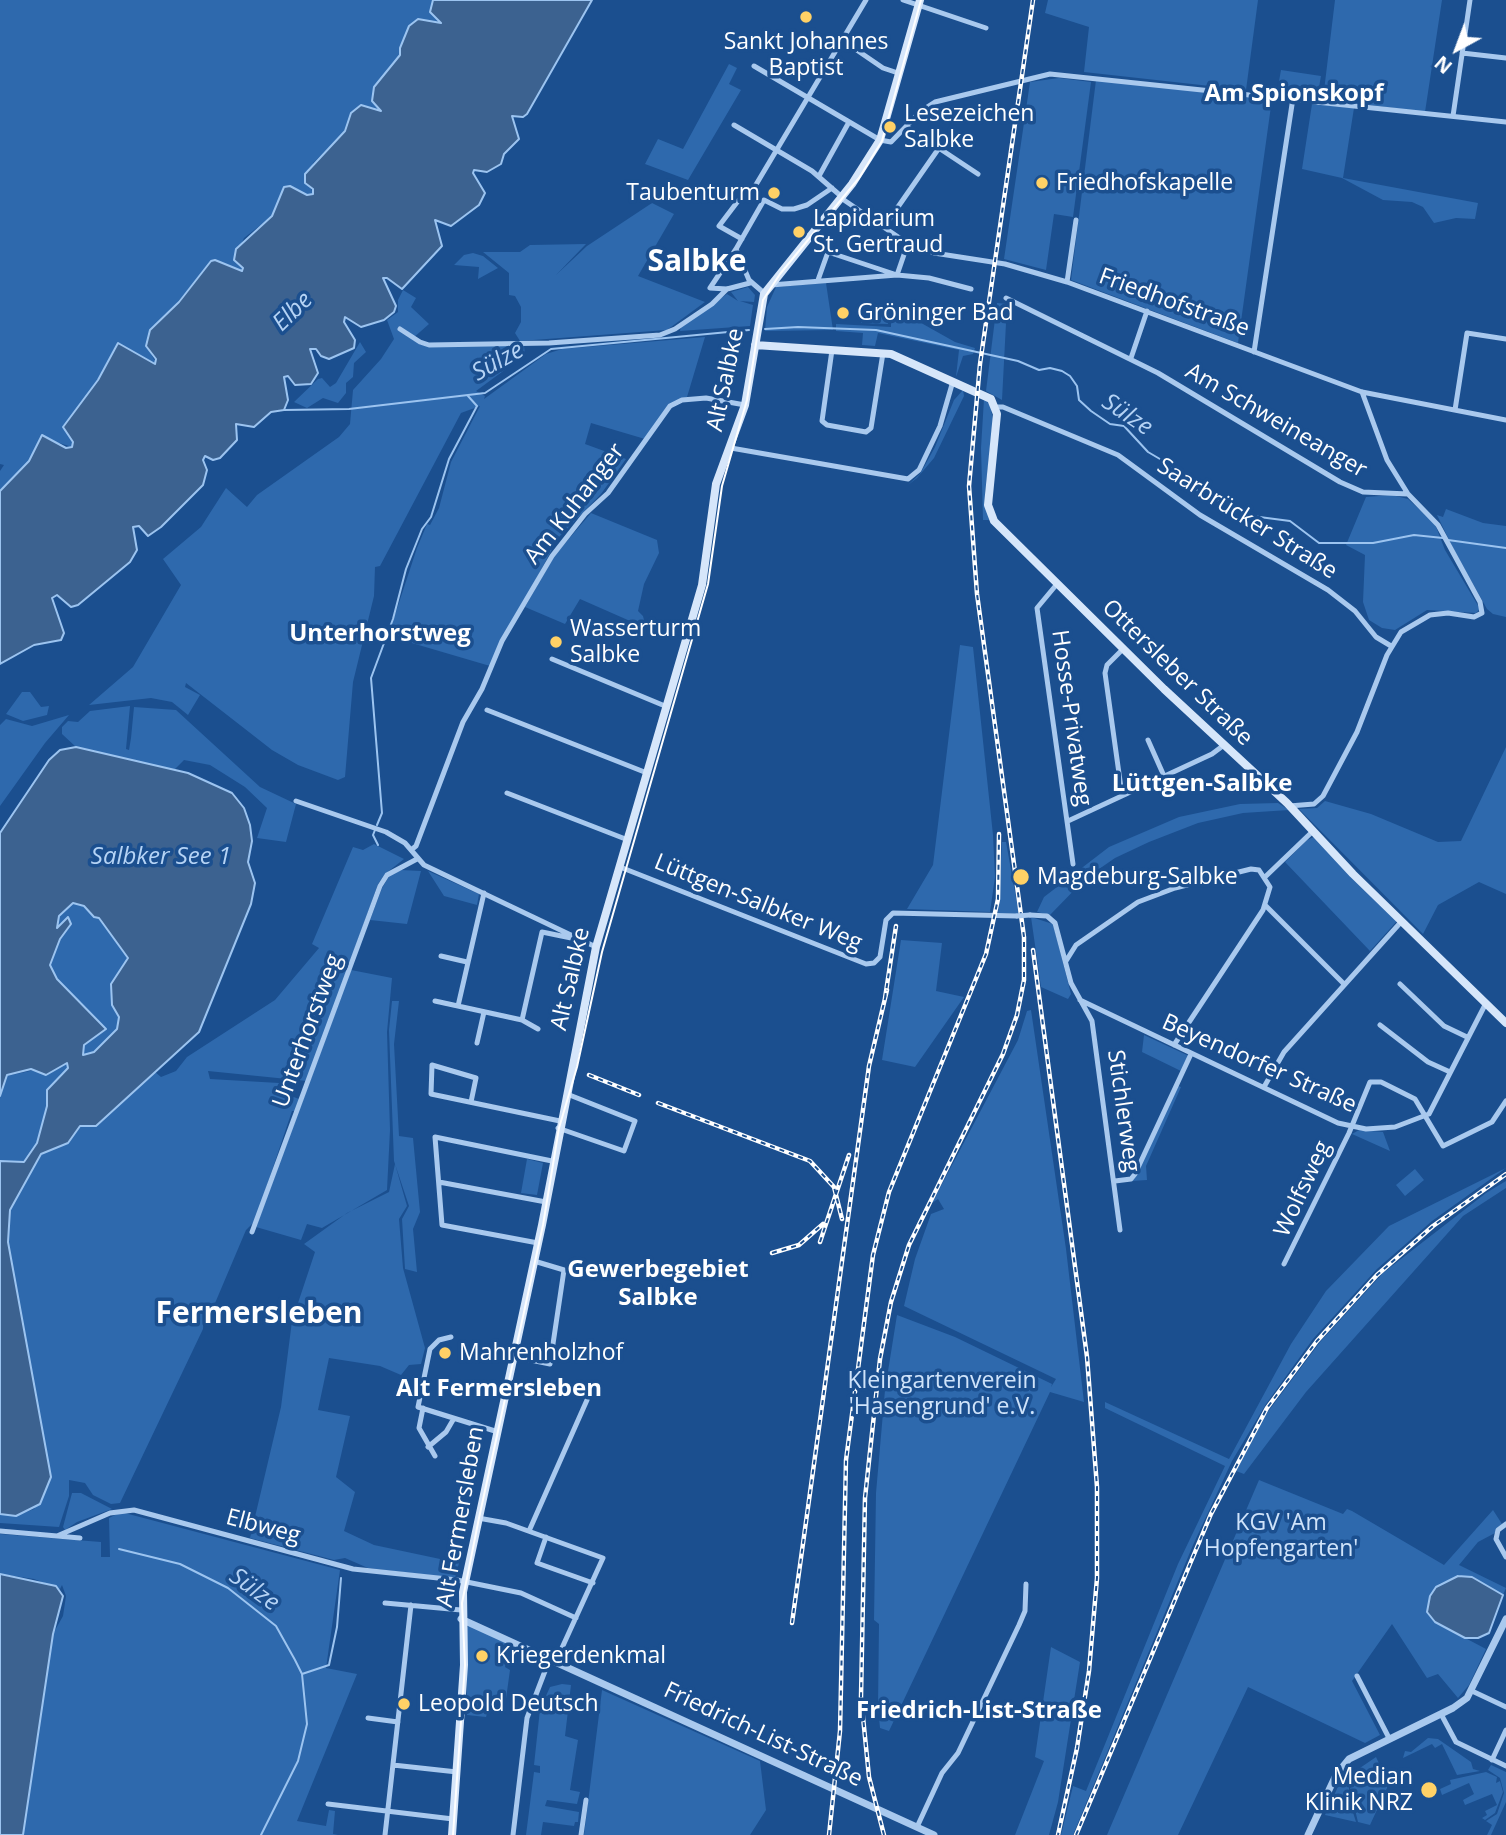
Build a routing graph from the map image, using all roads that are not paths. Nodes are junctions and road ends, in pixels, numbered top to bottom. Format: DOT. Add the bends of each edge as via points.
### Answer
graph roads {
  1 [pos="866,0"];
  2 [pos="903,0"];
  3 [pos="1470,0"];
  4 [pos="919,3"];
  5 [pos="986,28"];
  6 [pos="842,40"];
  7 [pos="1462,53"];
  8 [pos="1506,58"];
  9 [pos="754,66"];
  10 [pos="898,74"];
  11 [pos="808,97"];
  12 [pos="1293,98"];
  13 [pos="1453,116"];
  14 [pos="849,122"];
  15 [pos="1506,122"];
  16 [pos="734,125"];
  17 [pos="907,127"];
  18 [pos="880,140"];
  19 [pos="939,148"];
  20 [pos="776,150"];
  21 [pos="978,174"];
  22 [pos="819,176"];
  23 [pos="832,188"];
  24 [pos="751,193"];
  25 [pos="841,197"];
  26 [pos="764,200"];
  27 [pos="1076,220"];
  28 [pos="884,228"];
  29 [pos="742,239"];
  30 [pos="908,243"];
  31 [pos="736,249"];
  32 [pos="897,275"];
  33 [pos="818,280"];
  34 [pos="1067,282"];
  35 [pos="750,283"];
  36 [pos="727,289"];
  37 [pos="767,289"];
  38 [pos="971,289"];
  39 [pos="1006,298"];
  40 [pos="1147,312"];
  41 [pos="400,328"];
  42 [pos="1506,339"];
  43 [pos="755,345"];
  44 [pos="832,349"];
  45 [pos="1254,352"];
  46 [pos="883,353"];
  47 [pos="1131,358"];
  48 [pos="953,381"];
  49 [pos="1362,392"];
  50 [pos="745,405"];
  51 [pos="996,407"];
  52 [pos="1455,410"];
  53 [pos="1506,420"];
  54 [pos="731,448"];
  55 [pos="1408,494"];
  56 [pos="1057,584"];
  57 [pos="1391,646"];
  58 [pos="1123,649"];
  59 [pos="552,659"];
  60 [pos="665,706"];
  61 [pos="487,710"];
  62 [pos="1148,740"];
  63 [pos="1224,745"];
  64 [pos="646,773"];
  65 [pos="1164,776"];
  66 [pos="507,793"];
  67 [pos="1122,795"];
  68 [pos="296,801"];
  69 [pos="1289,806"];
  70 [pos="1068,821"];
  71 [pos="1313,831"];
  72 [pos="628,840"];
  73 [pos="411,850"];
  74 [pos="417,859"];
  75 [pos="1073,864"];
  76 [pos="620,867"];
  77 [pos="1265,877"];
  78 [pos="484,893"];
  79 [pos="1265,905"];
  80 [pos="536,917"];
  81 [pos="1401,922"];
  82 [pos="542,932"];
  83 [pos="1415,935"];
  84 [pos="581,940"];
  85 [pos="1061,942"];
  86 [pos="1076,945"];
  87 [pos="596,947"];
  88 [pos="440,956"];
  89 [pos="1066,961"];
  90 [pos="467,962"];
  91 [pos="1444,963"];
  92 [pos="1344,984"];
  93 [pos="1400,984"];
  94 [pos="1080,1000"];
  95 [pos="435,1001"];
  96 [pos="1486,1003"];
  97 [pos="458,1006"];
  98 [pos="484,1012"];
  99 [pos="523,1020"];
  100 [pos="1506,1023"];
  101 [pos="1380,1025"];
  102 [pos="538,1029"];
  103 [pos="1467,1037"];
  104 [pos="477,1043"];
  105 [pos="1174,1045"];
  106 [pos="1191,1054"];
  107 [pos="1450,1072"];
  108 [pos="1264,1087"];
  109 [pos="566,1094"];
  110 [pos="1506,1101"];
  111 [pos="471,1102"];
  112 [pos="1426,1116"];
  113 [pos="559,1124"];
  114 [pos="1349,1127"];
  115 [pos="552,1161"];
  116 [pos="1115,1181"];
  117 [pos="439,1182"];
  118 [pos="546,1202"];
  119 [pos="1120,1230"];
  120 [pos="252,1231"];
  121 [pos="538,1243"];
  122 [pos="534,1261"];
  123 [pos="1284,1264"];
  124 [pos="451,1337"];
  125 [pos="511,1356"];
  126 [pos="587,1400"];
  127 [pos="423,1408"];
  128 [pos="453,1420"];
  129 [pos="495,1431"];
  130 [pos="428,1447"];
  131 [pos="435,1456"];
  132 [pos="478,1518"];
  133 [pos="1506,1524"];
  134 [pos="0,1531"];
  135 [pos="529,1531"];
  136 [pos="57,1536"];
  137 [pos="546,1537"];
  138 [pos="80,1538"];
  139 [pos="1506,1557"];
  140 [pos="465,1582"];
  141 [pos="593,1583"];
  142 [pos="1026,1584"];
  143 [pos="385,1603"];
  144 [pos="411,1605"];
  145 [pos="461,1614"];
  146 [pos="576,1618"];
  147 [pos="1506,1619"];
  148 [pos="553,1659"];
  149 [pos="1357,1676"];
  150 [pos="1472,1691"];
  151 [pos="1506,1707"];
  152 [pos="1441,1714"];
  153 [pos="368,1718"];
  154 [pos="398,1722"];
  155 [pos="1506,1730"];
  156 [pos="1389,1738"];
  157 [pos="1492,1760"];
  158 [pos="393,1765"];
  159 [pos="1506,1766"];
  160 [pos="457,1772"];
  161 [pos="586,1800"];
  162 [pos="328,1804"];
  163 [pos="388,1812"];
  164 [pos="453,1819"];
  165 [pos="917,1827"];
  166 [pos="385,1835"];
  167 [pos="452,1835"];
  168 [pos="513,1835"];
  169 [pos="581,1835"];
  170 [pos="934,1835"];
  171 [pos="1308,1835"];
  1 -- 6 [label="street"];
  2 -- 4 [label="street"];
  3 -- 7 [label="street"];
  4 -- 5 [label="street"];
  4 -- 10 [label="main road, Alt Salbke"];
  6 -- 10 [label="street"];
  6 -- 11 [label="street"];
  7 -- 8 [label="street"];
  7 -- 13 [label="street"];
  9 -- 11 [label="street"];
  10 -- 18 [label="main road, Alt Salbke"];
  11 -- 14 [label="street"];
  11 -- 20 [label="street"];
  12 -- 13 [label="street"];
  12 -- 17 [label="street" via="1047,74 938,101"];
  12 -- 45 [label="street"];
  13 -- 15 [label="street"];
  14 -- 18 [label="street"];
  14 -- 22 [label="street"];
  16 -- 20 [label="street, Friedhofstraße"];
  17 -- 18 [label="street" via="893,142"];
  17 -- 19 [label="street"];
  18 -- 25 [label="main road, Alt Salbke"];
  19 -- 21 [label="street"];
  19 -- 28 [label="street"];
  20 -- 22 [label="street, Friedhofstraße"];
  20 -- 24 [label="street"];
  22 -- 23 [label="street, Friedhofstraße"];
  23 -- 25 [label="street, Friedhofstraße"];
  23 -- 26 [label="street" via="794,209"];
  24 -- 26 [label="street"];
  24 -- 29 [label="street" via="740,199 719,226"];
  25 -- 28 [label="street, Friedhofstraße"];
  25 -- 37 [label="main road, Alt Salbke"];
  26 -- 29 [label="street"];
  27 -- 34 [label="street"];
  28 -- 30 [label="street, Friedhofstraße"];
  29 -- 31 [label="street"];
  30 -- 32 [label="street"];
  30 -- 34 [label="street, Friedhofstraße" via="938,254 1005,264"];
  31 -- 35 [label="street"];
  31 -- 36 [label="street" via="710,288"];
  32 -- 33 [label="street"];
  32 -- 33 [label="street" via="828,252"];
  32 -- 38 [label="street"];
  33 -- 37 [label="street"];
  34 -- 40 [label="street, Friedhofstraße"];
  35 -- 36 [label="street"];
  35 -- 37 [label="street"];
  36 -- 41 [label="street" via="712,304 660,335 429,345"];
  37 -- 43 [label="main road, Alt Salbke"];
  39 -- 47 [label="street, Am Schweineanger"];
  40 -- 45 [label="street, Friedhofstraße"];
  40 -- 47 [label="street"];
  42 -- 52 [label="street" via="1471,332 1465,337"];
  43 -- 44 [label="main road"];
  43 -- 50 [label="main road, Alt Salbke"];
  44 -- 46 [label="main road"];
  44 -- 46 [label="street" via="822,421 866,432 872,428"];
  45 -- 49 [label="street, Friedhofstraße"];
  46 -- 48 [label="main road"];
  47 -- 55 [label="street, Am Schweineanger" via="1346,485 1368,493"];
  48 -- 51 [label="main road" via="987,396"];
  48 -- 54 [label="street" via="940,426 919,471 908,480"];
  49 -- 52 [label="street, Friedhofstraße"];
  49 -- 55 [label="street, Am Schweineanger" via="1387,460"];
  50 -- 54 [label="main road, Alt Salbke"];
  50 -- 73 [label="street, Am Kuhanger" via="706,398 682,400 669,407 608,493 552,556 502,641 463,722"];
  51 -- 56 [label="main road, Ottersleber Straße" via="989,513"];
  51 -- 57 [label="street, Saarbrücker Straße" via="1118,455 1200,515 1328,590"];
  52 -- 53 [label="street, Friedhofstraße"];
  54 -- 60 [label="main road, Alt Salbke" via="717,478 702,585"];
  55 -- 57 [label="street, Am Schweineanger" via="1433,518 1483,610 1476,617 1425,616 1401,632"];
  56 -- 58 [label="main road, Ottersleber Straße"];
  56 -- 70 [label="street, Hosse-Privatweg" via="1037,608"];
  57 -- 69 [label="street" via="1363,720 1325,794 1314,804"];
  58 -- 63 [label="main road, Ottersleber Straße"];
  58 -- 67 [label="street" via="1105,670"];
  59 -- 60 [label="street"];
  60 -- 64 [label="main road, Alt Salbke"];
  61 -- 64 [label="street"];
  62 -- 65 [label="street"];
  63 -- 65 [label="street"];
  63 -- 69 [label="main road, Ottersleber Straße"];
  64 -- 72 [label="main road, Alt Salbke"];
  65 -- 67 [label="street"];
  66 -- 72 [label="street"];
  67 -- 70 [label="street"];
  68 -- 73 [label="street" via="379,829"];
  69 -- 71 [label="main road, Ottersleber Straße"];
  70 -- 75 [label="street, Hosse-Privatweg"];
  71 -- 77 [label="street"];
  71 -- 81 [label="main road, Ottersleber Straße"];
  72 -- 76 [label="main road, Alt Salbke"];
  73 -- 74 [label="street"];
  74 -- 78 [label="street"];
  74 -- 120 [label="street, Unterhorstweg" via="387,875 380,886"];
  76 -- 85 [label="street, Lüttgen-Salbker Weg, bridge" via="866,964 881,956 886,920 893,913 1051,918"];
  76 -- 87 [label="main road, Alt Salbke"];
  77 -- 79 [label="street" via="1270,890"];
  77 -- 86 [label="street" via="1254,869 1175,888 1138,902"];
  78 -- 80 [label="street"];
  78 -- 90 [label="street"];
  79 -- 92 [label="street"];
  79 -- 105 [label="street"];
  80 -- 82 [label="street"];
  80 -- 84 [label="street"];
  81 -- 83 [label="main road, Ottersleber Straße"];
  81 -- 92 [label="street"];
  82 -- 84 [label="street"];
  82 -- 99 [label="street"];
  83 -- 91 [label="main road, Ottersleber Straße"];
  83 -- 91 [label="street"];
  84 -- 87 [label="street"];
  85 -- 86 [label="street"];
  85 -- 89 [label="street, Lüttgen-Salbker Weg"];
  86 -- 89 [label="street"];
  87 -- 109 [label="main road, Alt Salbke"];
  88 -- 90 [label="street"];
  89 -- 94 [label="street, Lüttgen-Salbker Weg"];
  90 -- 97 [label="street"];
  91 -- 96 [label="main road, Ottersleber Straße"];
  92 -- 108 [label="street" via="1281,1055"];
  93 -- 103 [label="street" via="1444,1026"];
  94 -- 105 [label="street, Beyendorfer Straße"];
  94 -- 116 [label="street, Stichlerweg" via="1093,1024"];
  95 -- 97 [label="street"];
  96 -- 100 [label="main road, Ottersleber Straße"];
  96 -- 103 [label="street"];
  97 -- 98 [label="street"];
  98 -- 99 [label="street"];
  98 -- 104 [label="street"];
  99 -- 102 [label="street"];
  101 -- 107 [label="street"];
  103 -- 107 [label="street"];
  105 -- 106 [label="street, Beyendorfer Straße"];
  106 -- 108 [label="street, Beyendorfer Straße"];
  106 -- 116 [label="street" via="1135,1174"];
  107 -- 112 [label="street"];
  108 -- 114 [label="street, Beyendorfer Straße"];
  109 -- 113 [label="main road, Alt Salbke"];
  109 -- 113 [label="street" via="635,1121 624,1152"];
  110 -- 112 [label="street" via="1490,1124 1444,1146"];
  111 -- 111 [label="street" via="431,1094 432,1065 476,1078"];
  111 -- 113 [label="street"];
  112 -- 114 [label="street, Beyendorfer Straße" via="1388,1128"];
  112 -- 114 [label="street, Wolfsweg" via="1412,1096 1373,1081"];
  113 -- 115 [label="main road, Alt Fermersleben"];
  114 -- 123 [label="street, Wolfsweg"];
  115 -- 117 [label="street" via="435,1137"];
  115 -- 118 [label="main road, Alt Fermersleben"];
  116 -- 119 [label="street, Stichlerweg"];
  117 -- 118 [label="street"];
  117 -- 121 [label="street" via="442,1225"];
  118 -- 121 [label="main road, Alt Fermersleben"];
  121 -- 122 [label="main road, Alt Fermersleben"];
  122 -- 125 [label="main road, Alt Fermersleben"];
  122 -- 125 [label="street" via="564,1270 550,1364"];
  124 -- 127 [label="street" via="439,1339 430,1349 418,1407"];
  125 -- 129 [label="main road, Alt Fermersleben"];
  126 -- 135 [label="street"];
  127 -- 128 [label="street"];
  127 -- 130 [label="street" via="418,1428"];
  128 -- 129 [label="street"];
  128 -- 130 [label="street"];
  129 -- 132 [label="main road, Alt Fermersleben"];
  130 -- 131 [label="street"];
  132 -- 135 [label="street"];
  132 -- 140 [label="main road, Alt Fermersleben"];
  133 -- 139 [label="street" via="1496,1537"];
  134 -- 136 [label="street, Elbweg"];
  135 -- 137 [label="street"];
  136 -- 138 [label="street, Elbweg"];
  136 -- 140 [label="street, Elbweg" via="110,1513 134,1510 353,1569"];
  137 -- 141 [label="street" via="537,1563"];
  137 -- 141 [label="street" via="604,1558"];
  140 -- 145 [label="main road, Alt Fermersleben"];
  140 -- 146 [label="street, Elbweg" via="521,1593"];
  141 -- 146 [label="street"];
  142 -- 165 [label="street" via="1026,1611"];
  143 -- 144 [label="street"];
  144 -- 145 [label="street"];
  144 -- 154 [label="street"];
  145 -- 148 [label="street, Friedrich-List-Straße"];
  145 -- 160 [label="main road, Alt Fermersleben" via="464,1665"];
  146 -- 148 [label="street"];
  147 -- 150 [label="street"];
  148 -- 165 [label="street, Friedrich-List-Straße"];
  148 -- 168 [label="street" via="527,1718"];
  149 -- 156 [label="street"];
  150 -- 151 [label="street"];
  150 -- 152 [label="street"];
  152 -- 156 [label="street"];
  152 -- 157 [label="street" via="1455,1741"];
  153 -- 154 [label="street"];
  154 -- 158 [label="street"];
  155 -- 157 [label="street"];
  156 -- 171 [label="street" via="1340,1767"];
  157 -- 159 [label="street"];
  158 -- 160 [label="street"];
  158 -- 163 [label="street"];
  160 -- 164 [label="main road, Alt Fermersleben"];
  161 -- 169 [label="street"];
  162 -- 163 [label="street"];
  163 -- 164 [label="street"];
  163 -- 166 [label="street"];
  164 -- 167 [label="main road, Alt Fermersleben"];
  165 -- 170 [label="street, Friedrich-List-Straße"];
}
